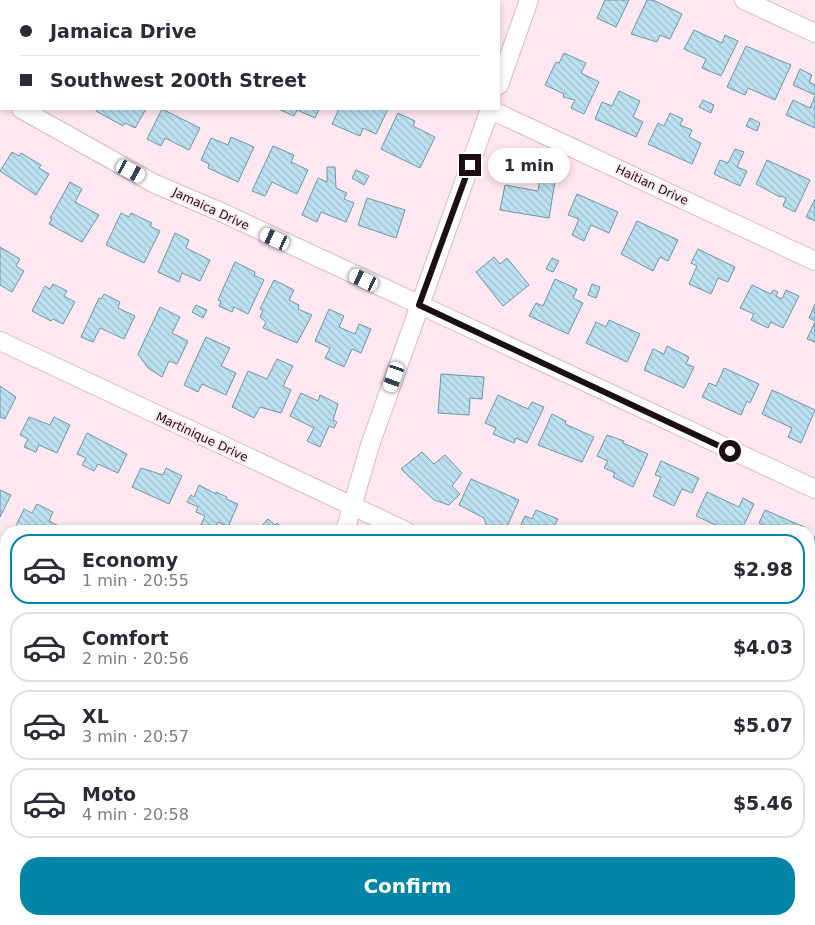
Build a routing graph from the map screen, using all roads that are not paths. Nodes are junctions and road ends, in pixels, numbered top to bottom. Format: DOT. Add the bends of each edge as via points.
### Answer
graph roads {
  1 [pos="529,0"];
  2 [pos="744,0"];
  3 [pos="815,34"];
  4 [pos="500,82"];
  5 [pos="23,110"];
  6 [pos="490,110"];
  7 [pos="492,110"];
  8 [pos="815,261"];
  9 [pos="419,305"];
  10 [pos="0,341"];
  11 [pos="815,489"];
  12 [pos="351,506"];
  13 [pos="346,525"];
  14 [pos="393,525"];
  1 -- 4 [label="street"];
  2 -- 3 [label="street"];
  5 -- 9 [label="street, Jamaica Drive" via="153,183"];
  6 -- 9 [label="street"];
  7 -- 8 [label="street, Haitian Drive"];
  9 -- 11 [label="street, Jamaica Drive"];
  9 -- 12 [label="street"];
  10 -- 12 [label="street, Martinique Drive"];
  12 -- 13 [label="street"];
  12 -- 14 [label="street, Martinique Drive"];
}
